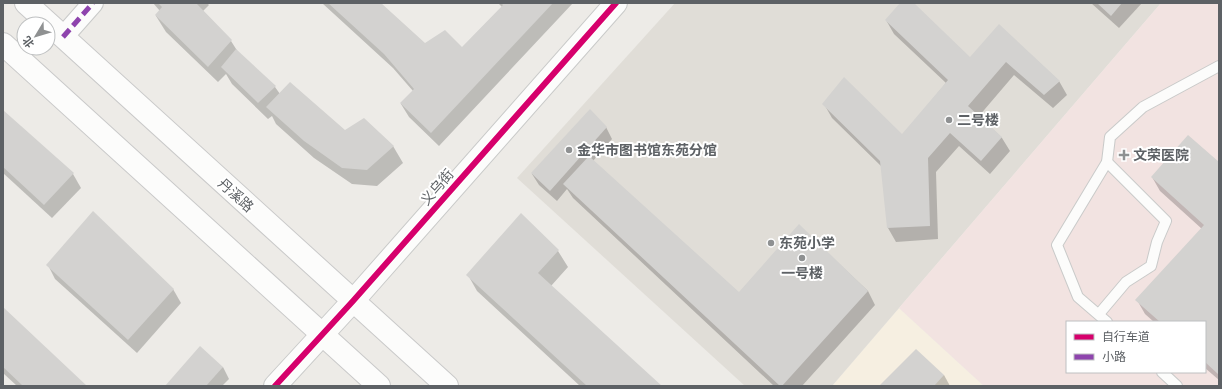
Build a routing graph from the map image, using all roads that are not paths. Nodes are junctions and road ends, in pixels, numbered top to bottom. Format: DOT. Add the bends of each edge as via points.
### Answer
graph roads {
  1 [pos="26,3"];
  2 [pos="93,3"];
  3 [pos="616,3"];
  4 [pos="63,37"];
  5 [pos="3,44"];
  6 [pos="1219,66"];
  7 [pos="1107,162"];
  8 [pos="353,301"];
  9 [pos="1099,314"];
  10 [pos="1107,321"];
  11 [pos="322,335"];
  12 [pos="1163,373"];
  13 [pos="275,386"];
  14 [pos="379,386"];
  15 [pos="447,386"];
  16 [pos="1177,386"];
  1 -- 4 [label="main road, 丹溪路"];
  2 -- 4 [label="street"];
  3 -- 8 [label="main road, 义乌街"];
  4 -- 8 [label="main road, 丹溪路"];
  5 -- 11 [label="main road"];
  6 -- 7 [label="lane" via="1142,107 1110,137"];
  7 -- 9 [label="lane" via="1057,245 1078,296"];
  7 -- 9 [label="lane" via="1166,221 1151,266 1126,282"];
  8 -- 11 [label="main road, 义乌街"];
  8 -- 15 [label="main road, 丹溪路"];
  9 -- 10 [label="lane"];
  11 -- 13 [label="main road, 义乌街"];
  11 -- 14 [label="main road"];
  12 -- 16 [label="lane"];
}
